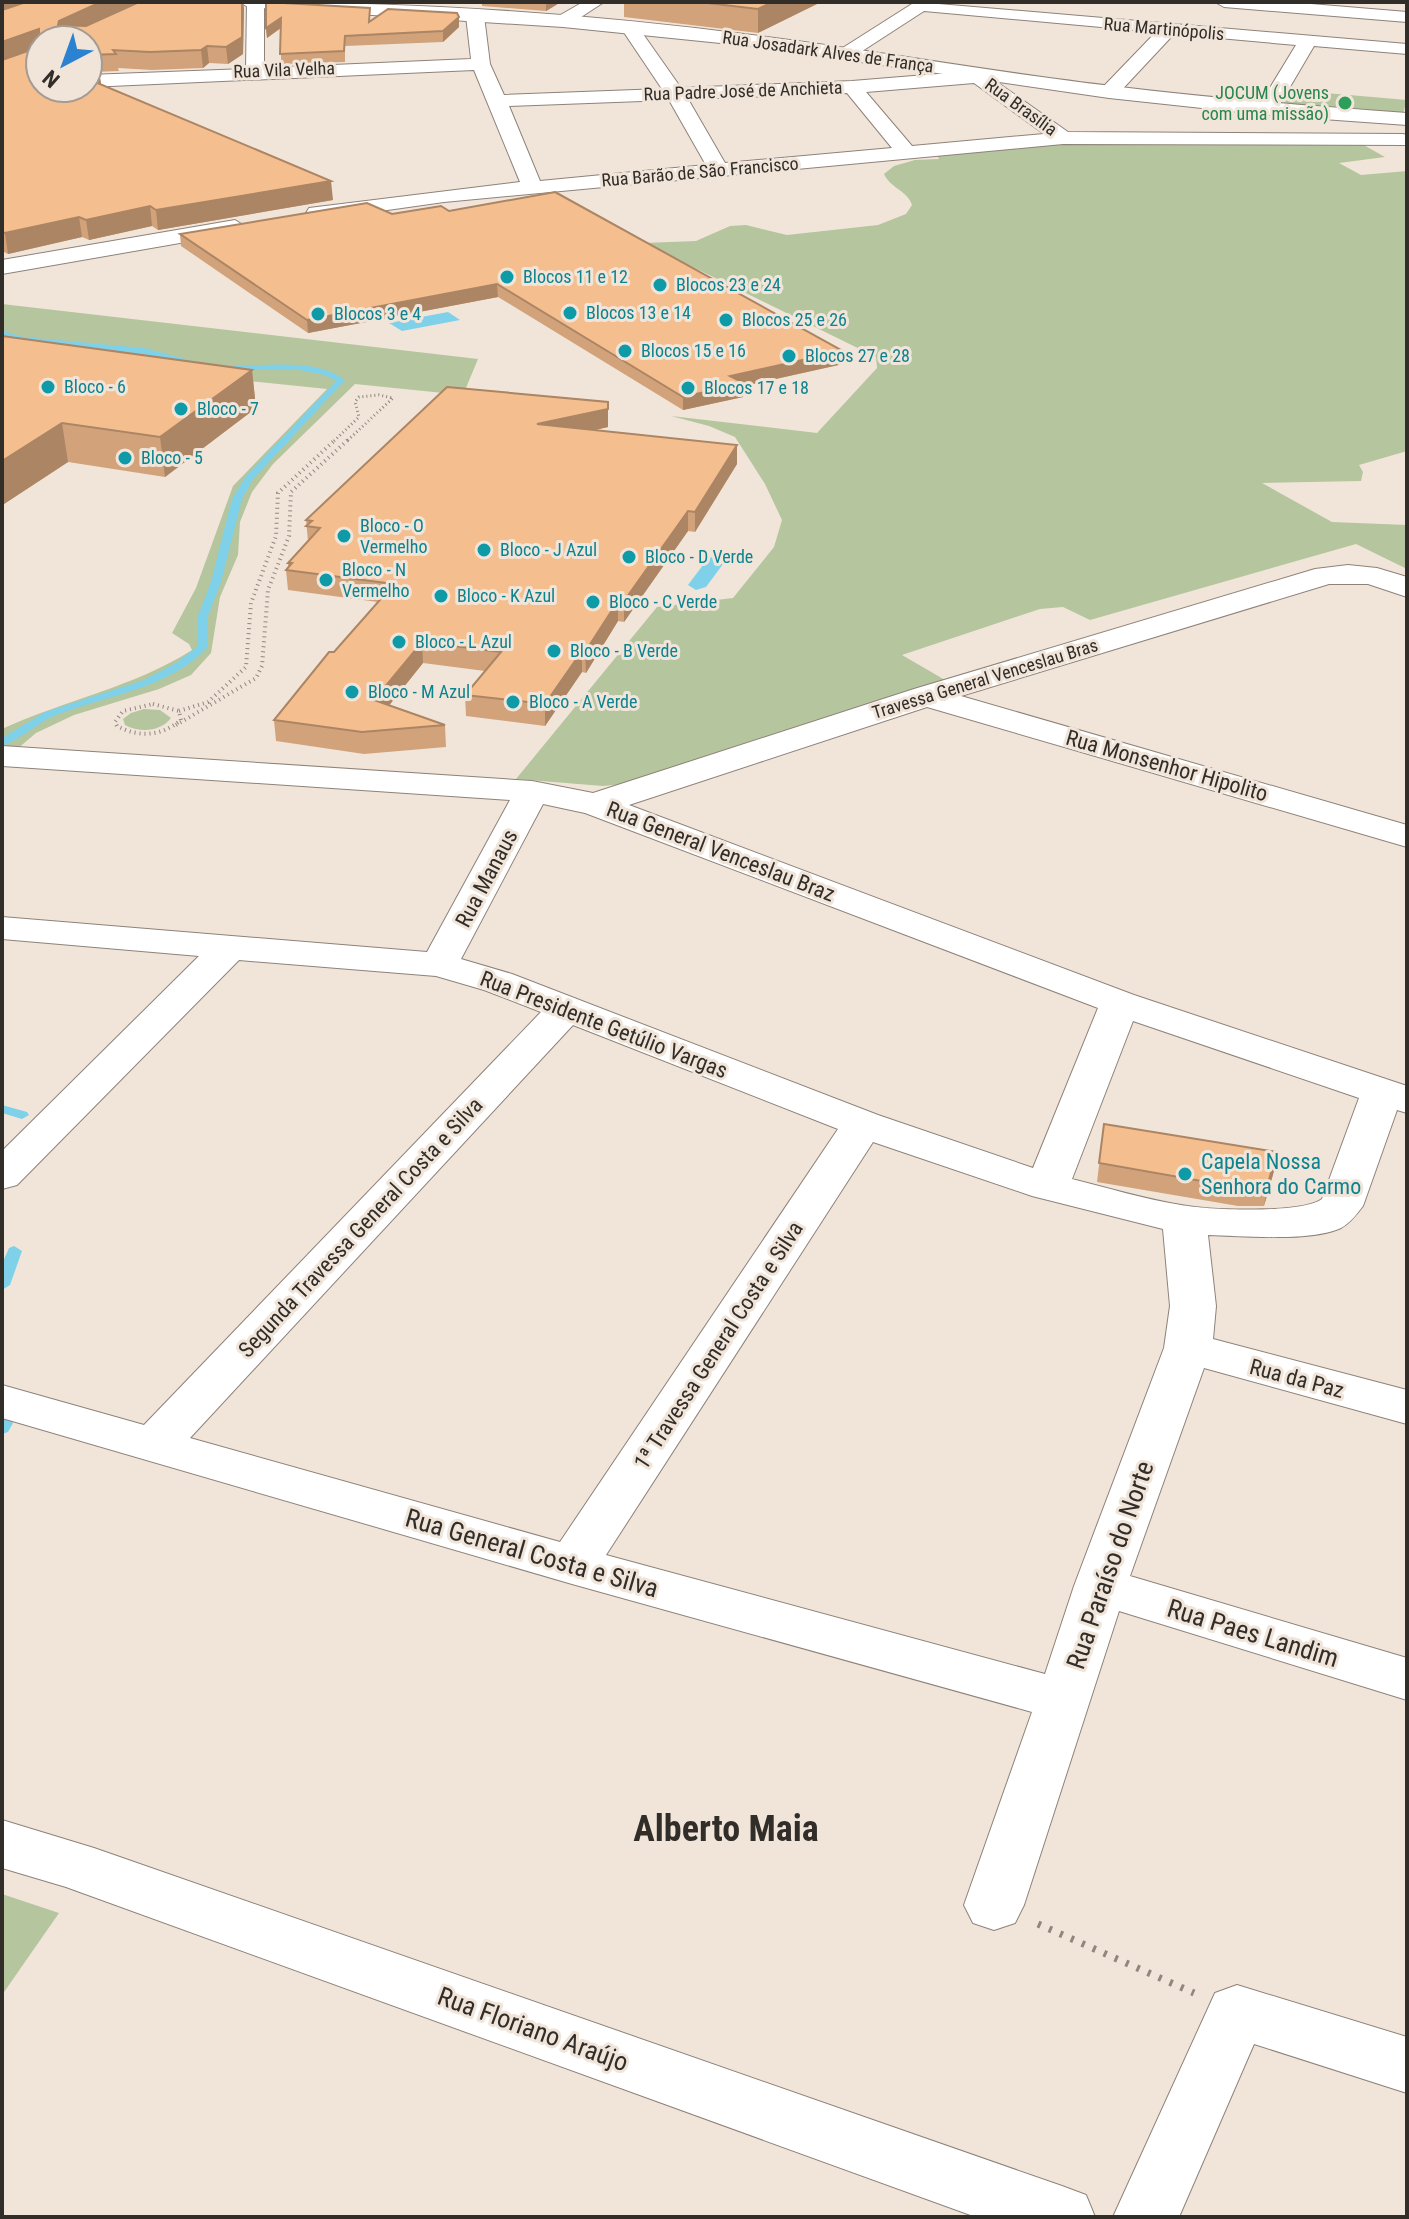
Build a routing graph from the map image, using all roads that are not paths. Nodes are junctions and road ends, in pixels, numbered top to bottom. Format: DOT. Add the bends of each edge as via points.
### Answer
graph roads {
  1 [pos="248,2"];
  2 [pos="595,2"];
  3 [pos="1224,2"];
  4 [pos="1377,2"];
  5 [pos="255,3"];
  6 [pos="924,4"];
  7 [pos="1275,7"];
  8 [pos="469,9"];
  9 [pos="1357,13"];
  10 [pos="1407,17"];
  11 [pos="1045,18"];
  12 [pos="563,21"];
  13 [pos="630,28"];
  14 [pos="1169,29"];
  15 [pos="1239,35"];
  16 [pos="1020,36"];
  17 [pos="1307,42"];
  18 [pos="1407,49"];
  19 [pos="847,53"];
  20 [pos="994,54"];
  21 [pos="481,64"];
  22 [pos="255,71"];
  23 [pos="978,75"];
  24 [pos="104,80"];
  25 [pos="852,87"];
  26 [pos="1109,92"];
  27 [pos="676,95"];
  28 [pos="499,101"];
  29 [pos="1267,109"];
  30 [pos="1382,117"];
  31 [pos="1406,124"];
  32 [pos="1063,138"];
  33 [pos="906,152"];
  34 [pos="720,172"];
  35 [pos="533,188"];
  36 [pos="289,218"];
  37 [pos="259,223"];
  38 [pos="2,267"];
  39 [pos="1393,582"];
  40 [pos="926,696"];
  41 [pos="6,756"];
  42 [pos="532,791"];
  43 [pos="595,804"];
  44 [pos="1407,836"];
  45 [pos="2,928"];
  46 [pos="230,947"];
  47 [pos="439,965"];
  48 [pos="1120,1003"];
  49 [pos="567,1008"];
  50 [pos="1395,1096"];
  51 [pos="863,1124"];
  52 [pos="2,1176"];
  53 [pos="1047,1187"];
  54 [pos="1184,1220"];
  55 [pos="1188,1348"];
  56 [pos="16,1404"];
  57 [pos="1407,1407"];
  58 [pos="154,1445"];
  59 [pos="572,1565"];
  60 [pos="1100,1586"];
  61 [pos="1407,1679"];
  62 [pos="1064,1700"];
  63 [pos="2,1844"];
  64 [pos="994,1905"];
  65 [pos="1407,2065"];
  66 [pos="1062,2217"];
  67 [pos="1146,2217"];
  1 -- 5 [label="street, Rua Josadark Alves de França"];
  2 -- 12 [label="street"];
  3 -- 7 [label="street"];
  4 -- 9 [label="street"];
  5 -- 8 [label="street, Rua Josadark Alves de França" via="440,14"];
  5 -- 22 [label="street"];
  6 -- 11 [label="street, Rua Martinópolis"];
  6 -- 19 [label="street"];
  7 -- 9 [label="street"];
  7 -- 15 [label="street"];
  8 -- 12 [label="street, Rua Josadark Alves de França"];
  8 -- 21 [label="street"];
  9 -- 10 [label="street"];
  11 -- 14 [label="street, Rua Martinópolis"];
  11 -- 16 [label="street"];
  12 -- 13 [label="street, Rua Josadark Alves de França"];
  13 -- 19 [label="street, Rua Josadark Alves de França"];
  13 -- 27 [label="street"];
  14 -- 15 [label="street, Rua Martinópolis"];
  14 -- 26 [label="street"];
  15 -- 17 [label="street, Rua Martinópolis"];
  17 -- 18 [label="street, Rua Martinópolis"];
  17 -- 29 [label="street"];
  19 -- 23 [label="street, Rua Josadark Alves de França"];
  20 -- 23 [label="street"];
  21 -- 22 [label="street, Rua Vila Velha"];
  21 -- 28 [label="street"];
  22 -- 24 [label="street, Rua Vila Velha"];
  23 -- 25 [label="street, Rua Padre José de Anchieta"];
  23 -- 26 [label="street, Rua Josadark Alves de França"];
  23 -- 32 [label="street, Rua Brasília"];
  25 -- 27 [label="street, Rua Padre José de Anchieta"];
  25 -- 33 [label="street"];
  26 -- 29 [label="street, Rua Josadark Alves de França"];
  27 -- 28 [label="street, Rua Padre José de Anchieta"];
  27 -- 34 [label="street"];
  28 -- 35 [label="street"];
  29 -- 30 [label="street, Rua Josadark Alves de França"];
  30 -- 31 [label="street"];
  31 -- 32 [label="street, Rua Barão de São Francisco"];
  32 -- 33 [label="street, Rua Barão de São Francisco"];
  33 -- 34 [label="street, Rua Barão de São Francisco"];
  34 -- 35 [label="street, Rua Barão de São Francisco"];
  35 -- 36 [label="street, Rua Barão de São Francisco"];
  37 -- 38 [label="street"];
  39 -- 40 [label="street, Travessa General Venceslau Bras" via="1348,572 1326,575"];
  40 -- 43 [label="street, Travessa General Venceslau Bras"];
  40 -- 44 [label="street, Rua Monsenhor Hipolito"];
  41 -- 42 [label="street, Rua General Venceslau Braz"];
  42 -- 43 [label="street, Rua General Venceslau Braz"];
  42 -- 47 [label="street, Rua Manaus"];
  43 -- 48 [label="street, Rua General Venceslau Braz"];
  45 -- 46 [label="street, Rua Presidente Getúlio Vargas"];
  46 -- 47 [label="street, Rua Presidente Getúlio Vargas"];
  46 -- 52 [label="street"];
  47 -- 49 [label="street, Rua Presidente Getúlio Vargas"];
  48 -- 50 [label="street, Rua General Venceslau Braz"];
  48 -- 53 [label="street"];
  49 -- 51 [label="street, Rua Presidente Getúlio Vargas"];
  49 -- 58 [label="street, Segunda Travessa General Costa e Silva"];
  50 -- 54 [label="street, Rua Presidente Getúlio Vargas" via="1341,1206 1325,1218 1271,1223"];
  51 -- 53 [label="street, Rua Presidente Getúlio Vargas"];
  51 -- 59 [label="street, 1ª Travessa General Costa e Silva"];
  53 -- 54 [label="street, Rua Presidente Getúlio Vargas"];
  54 -- 55 [label="street, Rua Paraíso do Norte" via="1193,1306"];
  55 -- 57 [label="street, Rua da Paz"];
  55 -- 60 [label="street, Rua Paraíso do Norte"];
  56 -- 58 [label="street, Rua General Costa e Silva"];
  58 -- 59 [label="street, Rua General Costa e Silva"];
  59 -- 62 [label="street, Rua General Costa e Silva"];
  60 -- 61 [label="street, Rua Paes Landim"];
  60 -- 62 [label="street, Rua Paraíso do Norte"];
  62 -- 64 [label="street, Rua Paraíso do Norte"];
  63 -- 66 [label="street, Rua Floriano Araújo"];
  65 -- 67 [label="street" via="1237,2012"];
}
